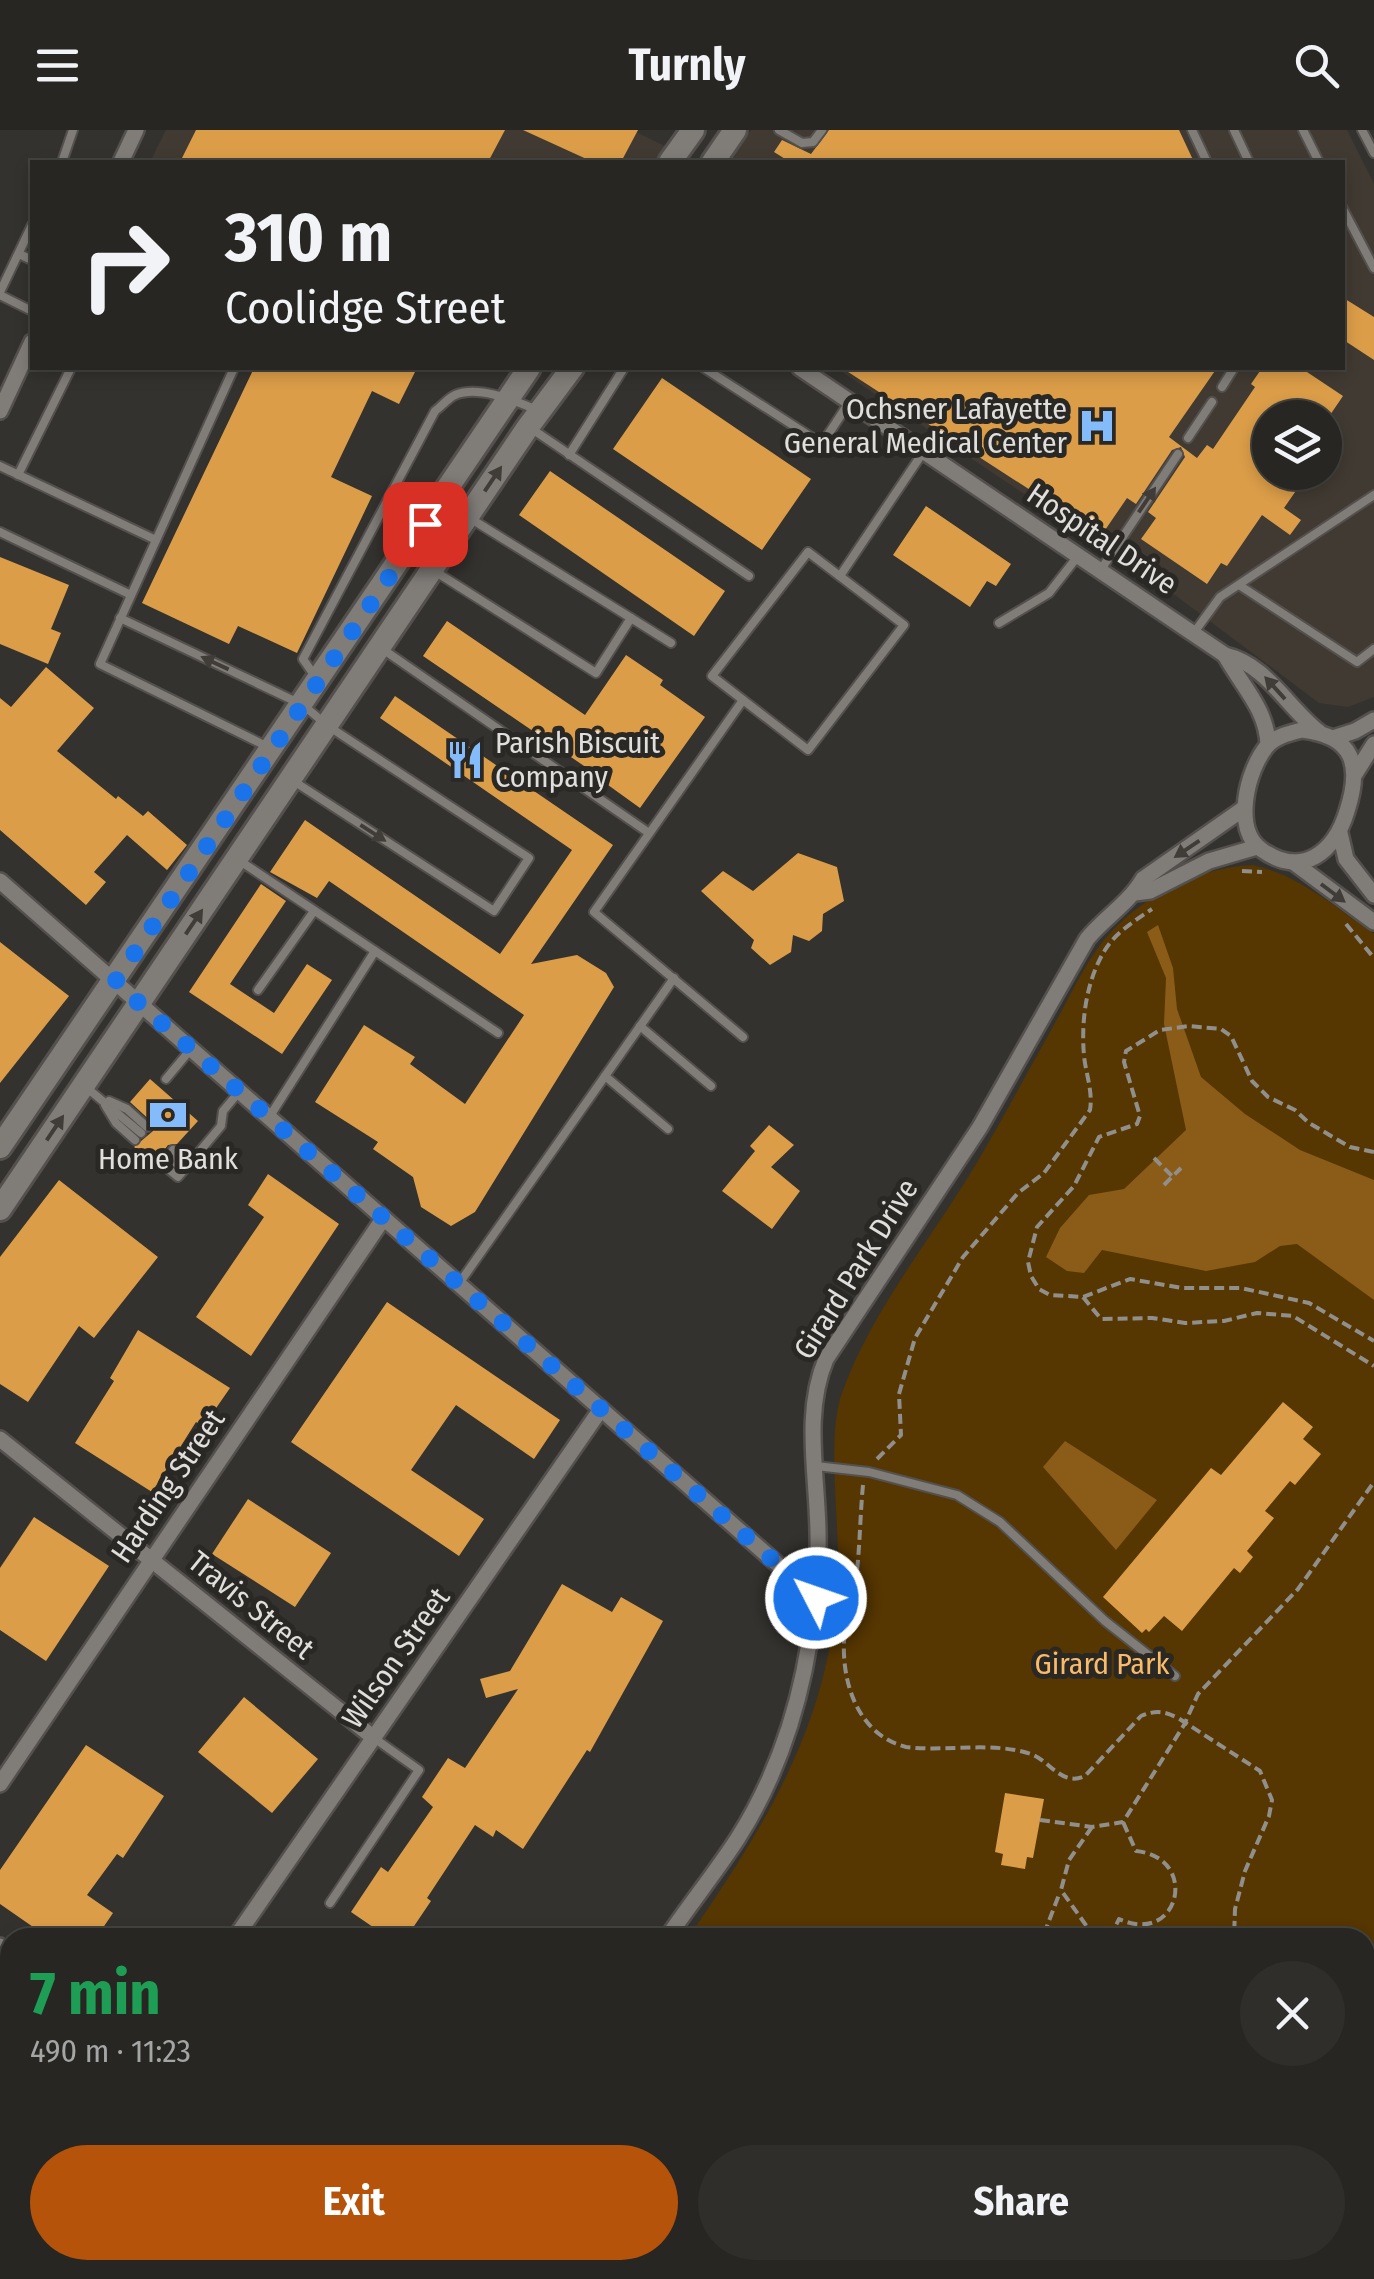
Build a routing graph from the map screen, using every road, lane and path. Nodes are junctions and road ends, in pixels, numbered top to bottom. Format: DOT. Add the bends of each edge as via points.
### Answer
graph roads {
  1 [pos="73,130"];
  2 [pos="136,130"];
  3 [pos="693,130"];
  4 [pos="735,130"];
  5 [pos="779,130"];
  6 [pos="822,130"];
  7 [pos="1192,130"];
  8 [pos="1234,130"];
  9 [pos="1302,130"];
  10 [pos="1362,130"];
  11 [pos="1374,153"];
  12 [pos="63,160"];
  13 [pos="122,160"];
  14 [pos="671,160"];
  15 [pos="714,160"];
  16 [pos="1206,160"];
  17 [pos="1248,160"];
  18 [pos="1318,160"];
  19 [pos="1345,213"];
  20 [pos="30,229"];
  21 [pos="19,254"];
  22 [pos="30,259"];
  23 [pos="1374,268"];
  24 [pos="0,294"];
  25 [pos="30,311"];
  26 [pos="30,345"];
  27 [pos="70,370"];
  28 [pos="233,370"];
  29 [pos="528,370"];
  30 [pos="571,370"];
  31 [pos="623,370"];
  32 [pos="707,370"];
  33 [pos="803,370"];
  34 [pos="1233,370"];
  35 [pos="5,386"];
  36 [pos="1222,386"];
  37 [pos="509,398"];
  38 [pos="850,401"];
  39 [pos="1212,402"];
  40 [pos="0,411"];
  41 [pos="535,419"];
  42 [pos="1188,438"];
  43 [pos="924,451"];
  44 [pos="1178,454"];
  45 [pos="569,455"];
  46 [pos="0,466"];
  47 [pos="18,475"];
  48 [pos="1374,495"];
  49 [pos="468,516"];
  50 [pos="0,532"];
  51 [pos="156,540"];
  52 [pos="1078,556"];
  53 [pos="432,570"];
  54 [pos="1100,571"];
  55 [pos="749,576"];
  56 [pos="840,576"];
  57 [pos="1239,585"];
  58 [pos="131,595"];
  59 [pos="120,618"];
  60 [pos="631,618"];
  61 [pos="999,623"];
  62 [pos="1193,634"];
  63 [pos="671,643"];
  64 [pos="380,647"];
  65 [pos="1374,649"];
  66 [pos="1224,655"];
  67 [pos="319,680"];
  68 [pos="743,700"];
  69 [pos="303,704"];
  70 [pos="1374,720"];
  71 [pos="328,726"];
  72 [pos="1326,735"];
  73 [pos="1374,744"];
  74 [pos="1268,746"];
  75 [pos="272,750"];
  76 [pos="1355,774"];
  77 [pos="291,780"];
  78 [pos="1244,809"];
  79 [pos="649,833"];
  80 [pos="1340,833"];
  81 [pos="1257,847"];
  82 [pos="237,859"];
  83 [pos="1293,862"];
  84 [pos="1234,871"];
  85 [pos="1278,877"];
  86 [pos="0,881"];
  87 [pos="1135,893"];
  88 [pos="1374,895"];
  89 [pos="1163,902"];
  90 [pos="314,910"];
  91 [pos="1343,920"];
  92 [pos="1374,922"];
  93 [pos="375,951"];
  94 [pos="1374,958"];
  95 [pos="674,978"];
  96 [pos="115,982"];
  97 [pos="258,990"];
  98 [pos="140,1003"];
  99 [pos="640,1026"];
  100 [pos="498,1033"];
  101 [pos="742,1037"];
  102 [pos="192,1049"];
  103 [pos="604,1076"];
  104 [pos="166,1079"];
  105 [pos="711,1086"];
  106 [pos="92,1091"];
  107 [pos="239,1092"];
  108 [pos="268,1118"];
  109 [pos="668,1129"];
  110 [pos="0,1147"];
  111 [pos="1374,1152"];
  112 [pos="1154,1158"];
  113 [pos="187,1167"];
  114 [pos="1181,1168"];
  115 [pos="1172,1176"];
  116 [pos="1164,1185"];
  117 [pos="0,1208"];
  118 [pos="383,1220"];
  119 [pos="458,1285"];
  120 [pos="1083,1297"];
  121 [pos="1374,1341"];
  122 [pos="1374,1366"];
  123 [pos="601,1410"];
  124 [pos="0,1438"];
  125 [pos="816,1466"];
  126 [pos="869,1472"];
  127 [pos="1374,1482"];
  128 [pos="151,1560"];
  129 [pos="816,1598"];
  130 [pos="1175,1676"];
  131 [pos="1184,1725"];
  132 [pos="374,1738"];
  133 [pos="0,1784"];
  134 [pos="1040,1820"];
  135 [pos="1123,1822"];
  136 [pos="1092,1827"];
  137 [pos="1061,1890"];
  138 [pos="330,1903"];
  139 [pos="242,1928"];
  140 [pos="675,1928"];
  141 [pos="1046,1928"];
  142 [pos="1089,1928"];
  143 [pos="1115,1928"];
  144 [pos="1234,1928"];
  1 -- 12 [label="lane"];
  2 -- 13 [label="street"];
  3 -- 14 [label="street"];
  4 -- 15 [label="street"];
  5 -- 6 [label="lane" via="802,142 813,142"];
  7 -- 16 [label="lane"];
  8 -- 17 [label="lane"];
  9 -- 18 [label="lane"];
  10 -- 11 [label="lane"];
  19 -- 23 [label="lane"];
  20 -- 21 [label="lane"];
  21 -- 22 [label="lane"];
  21 -- 24 [label="lane"];
  24 -- 25 [label="lane"];
  26 -- 35 [label="street"];
  27 -- 47 [label="lane"];
  28 -- 51 [label="lane"];
  29 -- 37 [label="street"];
  30 -- 41 [label="street"];
  31 -- 45 [label="lane"];
  32 -- 38 [label="lane" via="822,444"];
  33 -- 38 [label="street, Hospital Drive"];
  34 -- 36 [label="lane"];
  35 -- 40 [label="street"];
  37 -- 41 [label="lane"];
  37 -- 67 [label="street"];
  37 -- 67 [label="lane" via="455,395 435,411 304,659"];
  38 -- 43 [label="street, Hospital Drive"];
  39 -- 42 [label="lane"];
  41 -- 45 [label="lane"];
  49 -- 41 [label="street, one-way"];
  43 -- 52 [label="street, Hospital Drive"];
  43 -- 56 [label="lane"];
  54 -- 44 [label="lane, one-way"];
  45 -- 55 [label="lane"];
  46 -- 47 [label="lane"];
  47 -- 51 [label="lane"];
  48 -- 57 [label="lane"];
  49 -- 53 [label="street"];
  49 -- 60 [label="lane"];
  50 -- 58 [label="lane"];
  51 -- 58 [label="lane"];
  52 -- 54 [label="street, Hospital Drive"];
  52 -- 61 [label="lane" via="1049,592"];
  53 -- 60 [label="lane" via="596,673"];
  53 -- 64 [label="street"];
  54 -- 62 [label="street, Hospital Drive"];
  56 -- 68 [label="lane" via="808,552 712,676"];
  56 -- 68 [label="lane" via="904,624 808,750"];
  57 -- 62 [label="lane"];
  57 -- 65 [label="lane" via="1357,662"];
  58 -- 59 [label="lane"];
  69 -- 59 [label="lane, one-way"];
  59 -- 75 [label="lane" via="100,664"];
  60 -- 63 [label="lane"];
  62 -- 66 [label="street, Hospital Drive"];
  64 -- 71 [label="street"];
  64 -- 79 [label="lane"];
  72 -- 66 [label="street, Hospital Drive, one-way" via="1245,659"];
  66 -- 74 [label="street, Hospital Drive" via="1256,701"];
  67 -- 69 [label="street"];
  68 -- 79 [label="lane"];
  69 -- 71 [label="lane"];
  69 -- 75 [label="street"];
  70 -- 72 [label="street"];
  71 -- 77 [label="street"];
  77 -- 71 [label="lane, one-way" via="494,912 529,858"];
  72 -- 74 [label="street" via="1288,733"];
  72 -- 76 [label="street" via="1351,758"];
  73 -- 76 [label="street"];
  74 -- 78 [label="street"];
  75 -- 96 [label="street"];
  76 -- 80 [label="street"];
  77 -- 82 [label="street"];
  78 -- 81 [label="street"];
  78 -- 87 [label="street, Girard Park Drive, one-way" via="1143,879"];
  79 -- 95 [label="lane" via="594,912"];
  80 -- 83 [label="street" via="1320,855"];
  80 -- 88 [label="street" via="1346,859"];
  81 -- 83 [label="street"];
  81 -- 87 [label="street, Girard Park Drive"];
  82 -- 90 [label="lane"];
  98 -- 82 [label="street, one-way"];
  83 -- 92 [label="street, one-way"];
  84 -- 85 [label="path"];
  86 -- 96 [label="street"];
  87 -- 125 [label="street, Girard Park Drive" via="1079,950 980,1128 826,1360 814,1393"];
  89 -- 126 [label="path" via="1106,948 1088,994 1090,1110 1044,1173 963,1257 914,1338 900,1394 901,1435"];
  90 -- 93 [label="lane"];
  90 -- 97 [label="lane"];
  91 -- 94 [label="path"];
  93 -- 100 [label="lane"];
  93 -- 108 [label="lane"];
  95 -- 99 [label="lane"];
  95 -- 101 [label="lane"];
  96 -- 98 [label="street"];
  96 -- 110 [label="street"];
  98 -- 102 [label="street"];
  98 -- 106 [label="street"];
  99 -- 103 [label="lane"];
  99 -- 105 [label="lane"];
  102 -- 104 [label="lane"];
  102 -- 107 [label="street"];
  103 -- 109 [label="lane"];
  103 -- 119 [label="lane"];
  106 -- 106 [label="lane" via="116,1123 141,1134 127,1109"];
  117 -- 106 [label="street, one-way"];
  107 -- 108 [label="street"];
  107 -- 113 [label="lane"];
  108 -- 118 [label="street"];
  111 -- 120 [label="path" via="1350,1147 1268,1098 1221,1029 1160,1030 1126,1050 1137,1124 1099,1137 1074,1186 1030,1244 1031,1276 1039,1289"];
  112 -- 115 [label="path"];
  113 -- 113 [label="lane" via="167,1156 178,1177"];
  114 -- 115 [label="path"];
  115 -- 116 [label="path"];
  118 -- 119 [label="street"];
  118 -- 128 [label="street, Harding Street"];
  119 -- 123 [label="street"];
  120 -- 121 [label="path" via="1130,1279 1241,1288 1309,1303"];
  120 -- 122 [label="path" via="1101,1319 1185,1323 1256,1313 1293,1316"];
  123 -- 129 [label="street"];
  123 -- 132 [label="street, Wilson Street"];
  124 -- 128 [label="street, Travis Street"];
  125 -- 126 [label="lane"];
  125 -- 129 [label="street, Girard Park Drive"];
  126 -- 130 [label="lane" via="956,1494 1000,1522"];
  126 -- 131 [label="path" via="844,1638 845,1681 880,1736 906,1747 1033,1755 1074,1780 1141,1716 1166,1712"];
  127 -- 131 [label="path" via="1298,1589 1198,1694"];
  128 -- 132 [label="street, Travis Street"];
  128 -- 133 [label="street, Harding Street"];
  129 -- 140 [label="street, Girard Park Drive" via="787,1735 740,1834"];
  131 -- 135 [label="path"];
  131 -- 144 [label="path" via="1260,1770 1272,1800 1245,1871"];
  132 -- 138 [label="lane" via="419,1770"];
  132 -- 139 [label="street, Wilson Street"];
  134 -- 136 [label="path"];
  135 -- 136 [label="path"];
  135 -- 143 [label="path" via="1136,1852 1156,1856 1171,1870 1176,1890 1164,1917 1141,1926 1119,1920"];
  136 -- 137 [label="path" via="1069,1860"];
  137 -- 141 [label="path"];
  137 -- 142 [label="path"];
}
